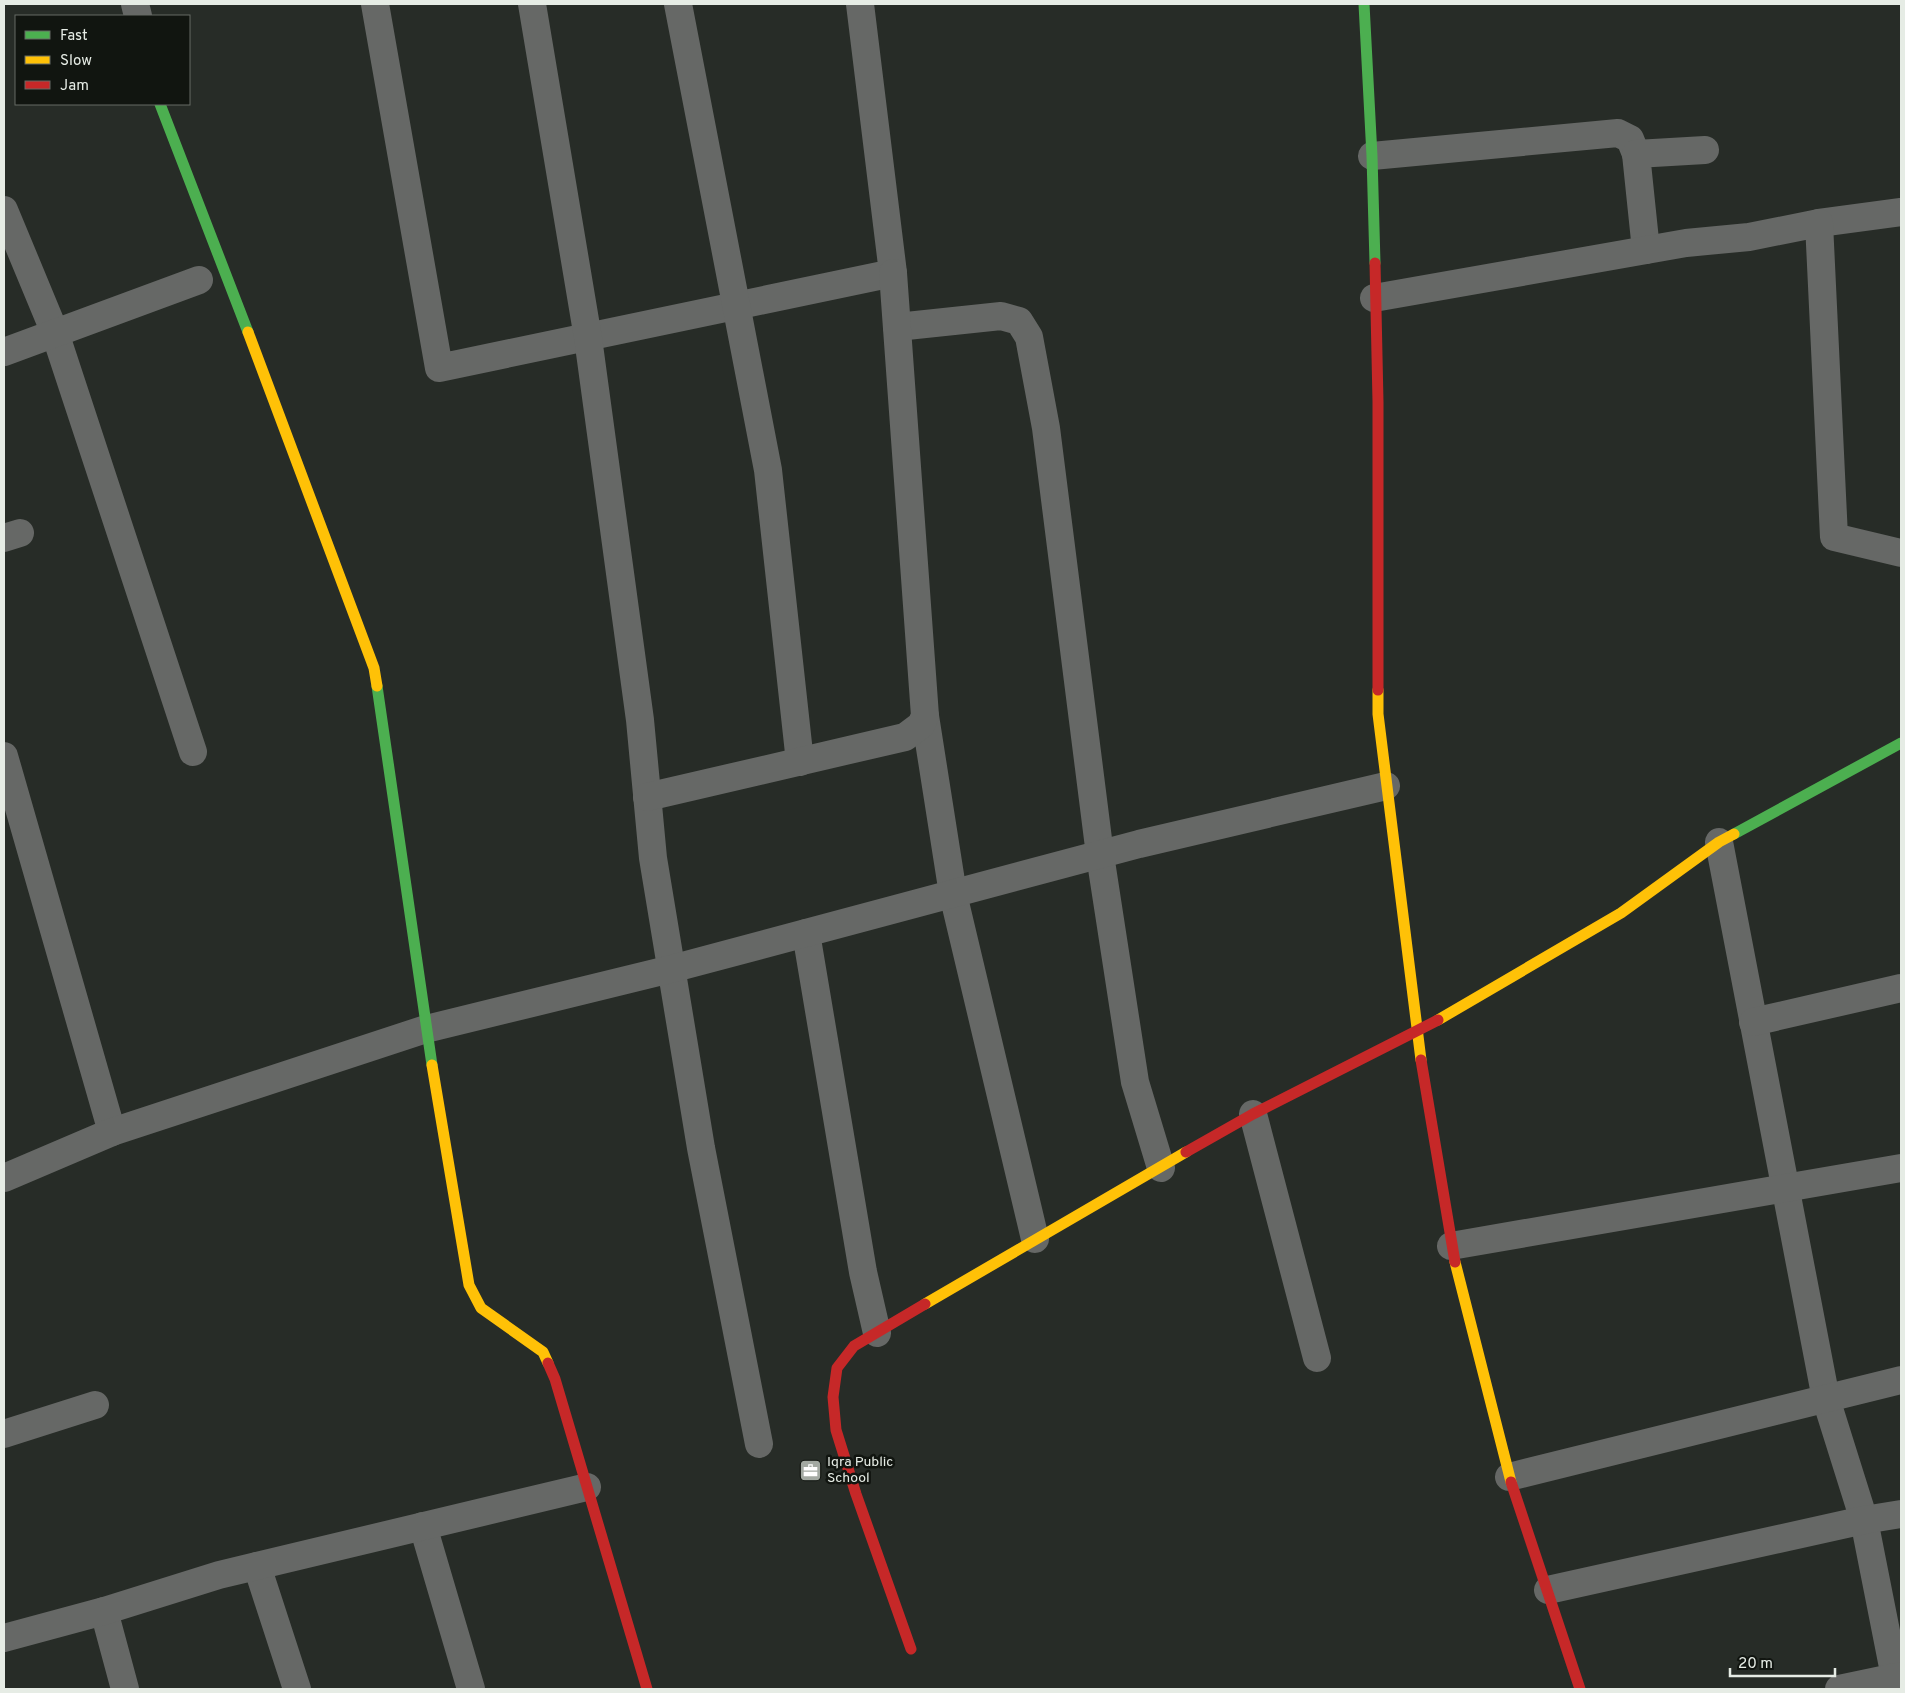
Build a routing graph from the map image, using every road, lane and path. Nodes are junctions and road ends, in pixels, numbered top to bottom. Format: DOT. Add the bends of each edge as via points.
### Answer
graph roads {
  1 [pos="375,4"];
  2 [pos="532,4"];
  3 [pos="678,4"];
  4 [pos="860,4"];
  5 [pos="1364,4"];
  6 [pos="160,105"];
  7 [pos="1705,150"];
  8 [pos="1636,154"];
  9 [pos="1372,156"];
  10 [pos="4,210"];
  11 [pos="1901,212"];
  12 [pos="1820,223"];
  13 [pos="1646,250"];
  14 [pos="893,274"];
  15 [pos="199,280"];
  16 [pos="1374,298"];
  17 [pos="737,304"];
  18 [pos="897,327"];
  19 [pos="55,333"];
  20 [pos="588,338"];
  21 [pos="4,352"];
  22 [pos="1901,554"];
  23 [pos="925,716"];
  24 [pos="1901,743"];
  25 [pos="193,752"];
  26 [pos="4,756"];
  27 [pos="800,762"];
  28 [pos="1386,786"];
  29 [pos="647,797"];
  30 [pos="1719,842"];
  31 [pos="1100,855"];
  32 [pos="953,894"];
  33 [pos="806,933"];
  34 [pos="671,969"];
  35 [pos="1901,988"];
  36 [pos="1754,1022"];
  37 [pos="426,1029"];
  38 [pos="1417,1032"];
  39 [pos="1253,1114"];
  40 [pos="112,1132"];
  41 [pos="1161,1168"];
  42 [pos="1901,1168"];
  43 [pos="4,1178"];
  44 [pos="1785,1189"];
  45 [pos="1035,1239"];
  46 [pos="1451,1246"];
  47 [pos="877,1332"];
  48 [pos="1317,1358"];
  49 [pos="1901,1380"];
  50 [pos="1826,1400"];
  51 [pos="95,1405"];
  52 [pos="4,1434"];
  53 [pos="759,1444"];
  54 [pos="1509,1477"];
  55 [pos="587,1487"];
  56 [pos="1901,1514"];
  57 [pos="1864,1520"];
  58 [pos="423,1526"];
  59 [pos="257,1566"];
  60 [pos="1548,1590"];
  61 [pos="104,1611"];
  62 [pos="4,1638"];
  63 [pos="911,1649"];
  64 [pos="1898,1677"];
  65 [pos="125,1689"];
  66 [pos="297,1689"];
  67 [pos="470,1689"];
  68 [pos="647,1689"];
  69 [pos="1580,1689"];
  70 [pos="1838,1689"];
  1 -- 20 [label="street" via="439,368"];
  2 -- 20 [label="street"];
  3 -- 17 [label="street"];
  4 -- 14 [label="street"];
  5 -- 9 [label="street"];
  6 -- 37 [label="street" via="291,442 374,668"];
  7 -- 8 [label="street"];
  8 -- 9 [label="street" via="1630,139 1618,133"];
  8 -- 13 [label="street"];
  9 -- 16 [label="street"];
  10 -- 19 [label="street"];
  11 -- 12 [label="street"];
  12 -- 13 [label="street" via="1749,237"];
  12 -- 22 [label="street" via="1834,537"];
  13 -- 16 [label="street"];
  14 -- 17 [label="street"];
  14 -- 18 [label="street"];
  15 -- 19 [label="street"];
  16 -- 28 [label="street" via="1378,402 1378,714"];
  17 -- 20 [label="street"];
  17 -- 27 [label="street" via="768,470"];
  18 -- 23 [label="street"];
  18 -- 31 [label="street" via="1001,316 1019,321 1029,337 1046,428"];
  19 -- 21 [label="street"];
  19 -- 25 [label="street"];
  20 -- 29 [label="street" via="640,720"];
  23 -- 27 [label="street" via="921,726 905,737"];
  23 -- 32 [label="street"];
  24 -- 30 [label="street"];
  26 -- 40 [label="street"];
  27 -- 29 [label="street"];
  28 -- 31 [label="street"];
  28 -- 38 [label="street"];
  29 -- 34 [label="street"];
  30 -- 36 [label="street"];
  30 -- 38 [label="street" via="1621,913"];
  31 -- 32 [label="street"];
  31 -- 41 [label="street" via="1135,1082"];
  32 -- 33 [label="street"];
  32 -- 45 [label="street"];
  33 -- 34 [label="street"];
  33 -- 47 [label="street" via="863,1272"];
  34 -- 37 [label="street"];
  34 -- 53 [label="street" via="701,1148"];
  35 -- 36 [label="street"];
  36 -- 44 [label="street"];
  37 -- 40 [label="street"];
  37 -- 55 [label="street" via="469,1285 481,1308 543,1352 555,1379"];
  38 -- 39 [label="street"];
  38 -- 46 [label="street"];
  39 -- 41 [label="street"];
  39 -- 48 [label="street"];
  40 -- 43 [label="street"];
  41 -- 45 [label="street"];
  42 -- 44 [label="street"];
  44 -- 46 [label="street"];
  44 -- 50 [label="street"];
  45 -- 47 [label="street"];
  46 -- 54 [label="street"];
  47 -- 63 [label="street" via="854,1346 838,1368 833,1397 836,1430"];
  49 -- 50 [label="street"];
  50 -- 54 [label="street"];
  50 -- 57 [label="street"];
  51 -- 52 [label="street"];
  54 -- 60 [label="street"];
  55 -- 58 [label="street"];
  55 -- 68 [label="street"];
  56 -- 57 [label="street"];
  57 -- 60 [label="street"];
  57 -- 64 [label="street"];
  58 -- 59 [label="street"];
  58 -- 67 [label="street"];
  59 -- 61 [label="street"];
  59 -- 66 [label="street"];
  60 -- 69 [label="street"];
  61 -- 62 [label="street"];
  61 -- 65 [label="street"];
  64 -- 70 [label="street"];
}
